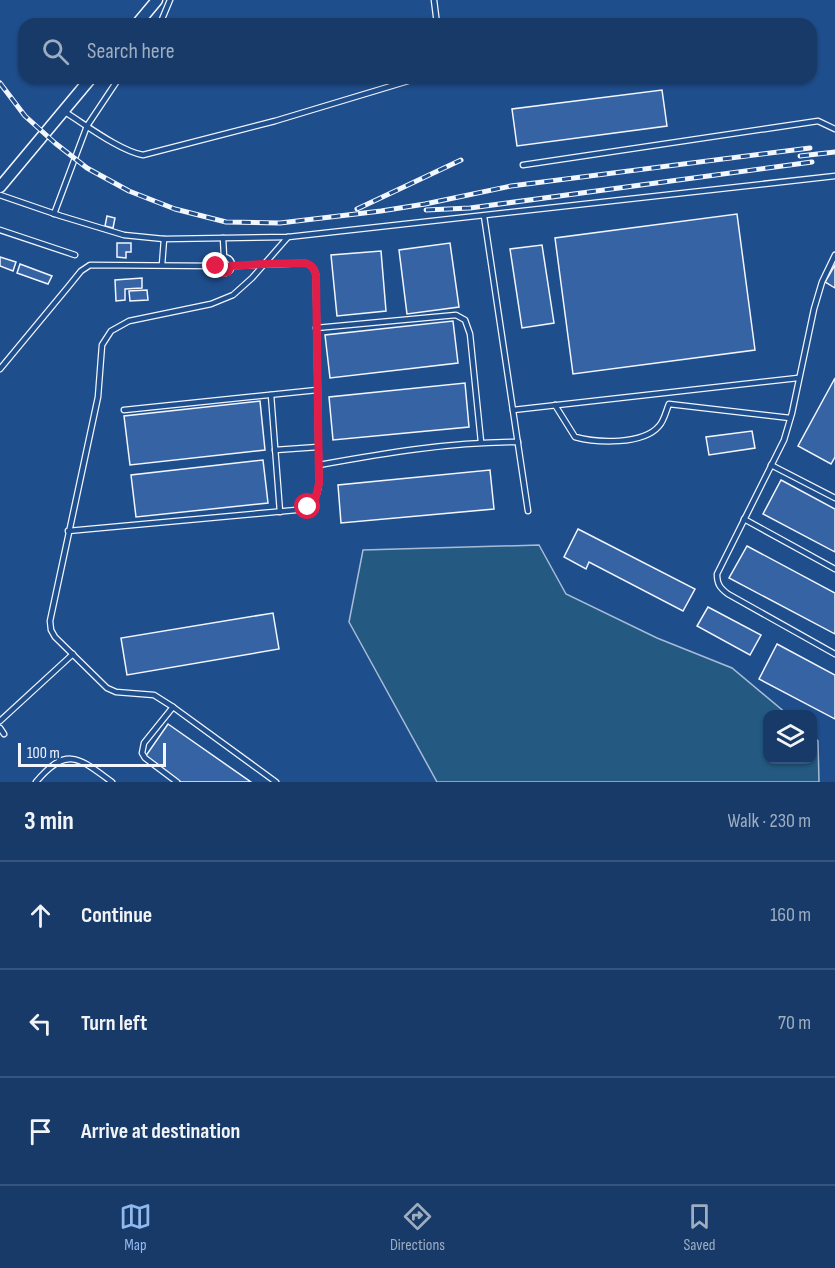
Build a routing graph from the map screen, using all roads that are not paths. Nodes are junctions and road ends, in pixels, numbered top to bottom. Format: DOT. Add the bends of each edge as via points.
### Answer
graph roads {
  1 [pos="157,0"];
  2 [pos="170,0"];
  3 [pos="434,0"];
  4 [pos="142,18"];
  5 [pos="162,18"];
  6 [pos="436,18"];
  7 [pos="87,84"];
  8 [pos="115,84"];
  9 [pos="398,84"];
  10 [pos="63,112"];
  11 [pos="87,126"];
  12 [pos="835,129"];
  13 [pos="523,165"];
  14 [pos="835,176"];
  15 [pos="0,187"];
  16 [pos="0,195"];
  17 [pos="54,214"];
  18 [pos="484,216"];
  19 [pos="0,230"];
  20 [pos="288,237"];
  21 [pos="223,238"];
  22 [pos="164,239"];
  23 [pos="75,255"];
  24 [pos="835,255"];
  25 [pos="224,257"];
  26 [pos="264,264"];
  27 [pos="162,265"];
  28 [pos="216,266"];
  29 [pos="231,266"];
  30 [pos="316,328"];
  31 [pos="0,369"];
  32 [pos="798,378"];
  33 [pos="316,390"];
  34 [pos="271,394"];
  35 [pos="555,405"];
  36 [pos="124,410"];
  37 [pos="513,410"];
  38 [pos="790,418"];
  39 [pos="481,442"];
  40 [pos="518,442"];
  41 [pos="318,447"];
  42 [pos="275,450"];
  43 [pos="319,465"];
  44 [pos="771,465"];
  45 [pos="835,490"];
  46 [pos="833,497"];
  47 [pos="528,511"];
  48 [pos="280,512"];
  49 [pos="744,519"];
  50 [pos="68,531"];
  51 [pos="835,569"];
  52 [pos="73,654"];
  53 [pos="835,654"];
  54 [pos="173,707"];
  55 [pos="0,721"];
  56 [pos="0,728"];
  57 [pos="4,734"];
  58 [pos="36,782"];
  59 [pos="112,782"];
  60 [pos="177,782"];
  61 [pos="276,782"];
  1 -- 4 [label="street"];
  2 -- 5 [label="lane"];
  3 -- 6 [label="lane"];
  7 -- 10 [label="street"];
  8 -- 11 [label="lane"];
  9 -- 11 [label="lane" via="143,155"];
  10 -- 11 [label="lane"];
  10 -- 15 [label="street"];
  11 -- 17 [label="lane"];
  12 -- 13 [label="lane" via="818,121"];
  14 -- 18 [label="lane"];
  16 -- 17 [label="lane"];
  17 -- 22 [label="lane" via="124,235"];
  18 -- 20 [label="lane"];
  18 -- 37 [label="lane"];
  19 -- 23 [label="lane"];
  20 -- 21 [label="lane"];
  20 -- 26 [label="lane"];
  21 -- 22 [label="lane"];
  21 -- 25 [label="lane"];
  22 -- 27 [label="lane"];
  24 -- 32 [label="lane" via="816,300"];
  25 -- 28 [label="lane"];
  25 -- 29 [label="lane"];
  26 -- 29 [label="lane"];
  26 -- 30 [label="lane" via="305,263 315,269"];
  26 -- 50 [label="lane" via="223,301 129,321 111,331 102,345 98,397"];
  27 -- 28 [label="lane"];
  27 -- 31 [label="lane" via="90,265"];
  28 -- 29 [label="lane" via="222,273"];
  30 -- 33 [label="lane"];
  30 -- 39 [label="lane" via="456,315 465,320 470,334"];
  32 -- 35 [label="lane"];
  32 -- 38 [label="lane"];
  33 -- 34 [label="lane"];
  33 -- 41 [label="lane"];
  34 -- 36 [label="lane"];
  34 -- 42 [label="lane"];
  35 -- 37 [label="lane"];
  35 -- 38 [label="lane" via="575,437 592,441 620,441 653,432 669,404"];
  37 -- 40 [label="lane"];
  38 -- 44 [label="lane"];
  39 -- 40 [label="lane"];
  39 -- 43 [label="lane"];
  40 -- 47 [label="lane"];
  41 -- 42 [label="lane"];
  41 -- 43 [label="lane"];
  42 -- 48 [label="lane"];
  43 -- 48 [label="lane" via="315,501 308,507"];
  44 -- 46 [label="lane"];
  44 -- 49 [label="lane"];
  45 -- 46 [label="lane"];
  48 -- 50 [label="lane"];
  49 -- 51 [label="lane"];
  49 -- 53 [label="lane" via="717,574 720,588"];
  50 -- 52 [label="lane" via="51,630"];
  52 -- 54 [label="lane" via="107,688 154,695"];
  52 -- 55 [label="lane"];
  54 -- 60 [label="lane" via="144,743 142,753"];
  54 -- 61 [label="lane"];
  56 -- 57 [label="lane"];
  58 -- 59 [label="lane" via="58,761 71,759 85,762"];
}
